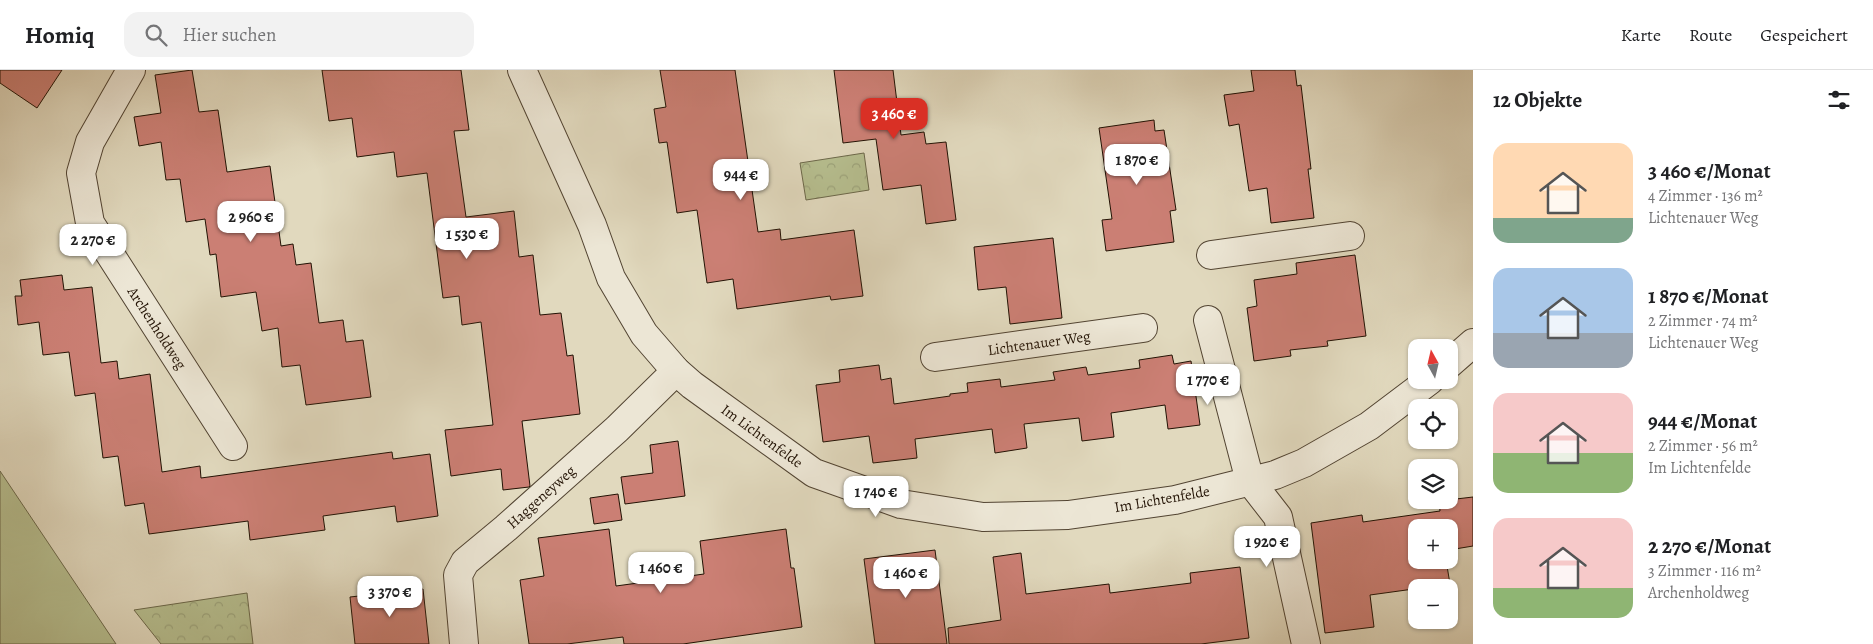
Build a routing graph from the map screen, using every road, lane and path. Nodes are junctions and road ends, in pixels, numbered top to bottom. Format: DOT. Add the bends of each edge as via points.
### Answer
graph roads {
  1 [pos="131,70"];
  2 [pos="522,70"];
  3 [pos="1350,236"];
  4 [pos="1211,254"];
  5 [pos="1208,320"];
  6 [pos="1143,328"];
  7 [pos="1473,343"];
  8 [pos="1458,356"];
  9 [pos="936,357"];
  10 [pos="676,371"];
  11 [pos="1418,389"];
  12 [pos="233,446"];
  13 [pos="1250,481"];
  14 [pos="464,644"];
  15 [pos="1306,644"];
  1 -- 12 [label="street, Archenholdweg" via="90,142 81,173 90,223"];
  2 -- 10 [label="street, Im Lichtenfelde" via="592,225 611,278 644,334"];
  3 -- 4 [label="street"];
  5 -- 13 [label="street"];
  6 -- 9 [label="street, Lichtenauer Weg"];
  7 -- 8 [label="street"];
  10 -- 13 [label="street, Im Lichtenfelde" via="814,473 901,504 983,517 1068,515 1175,500"];
  10 -- 14 [label="street, Haggeneyweg" via="617,429 465,562 458,575"];
  11 -- 13 [label="street, Im Lichtenfelde" via="1369,426 1312,458 1276,475"];
  13 -- 15 [label="street" via="1278,517"];
}
